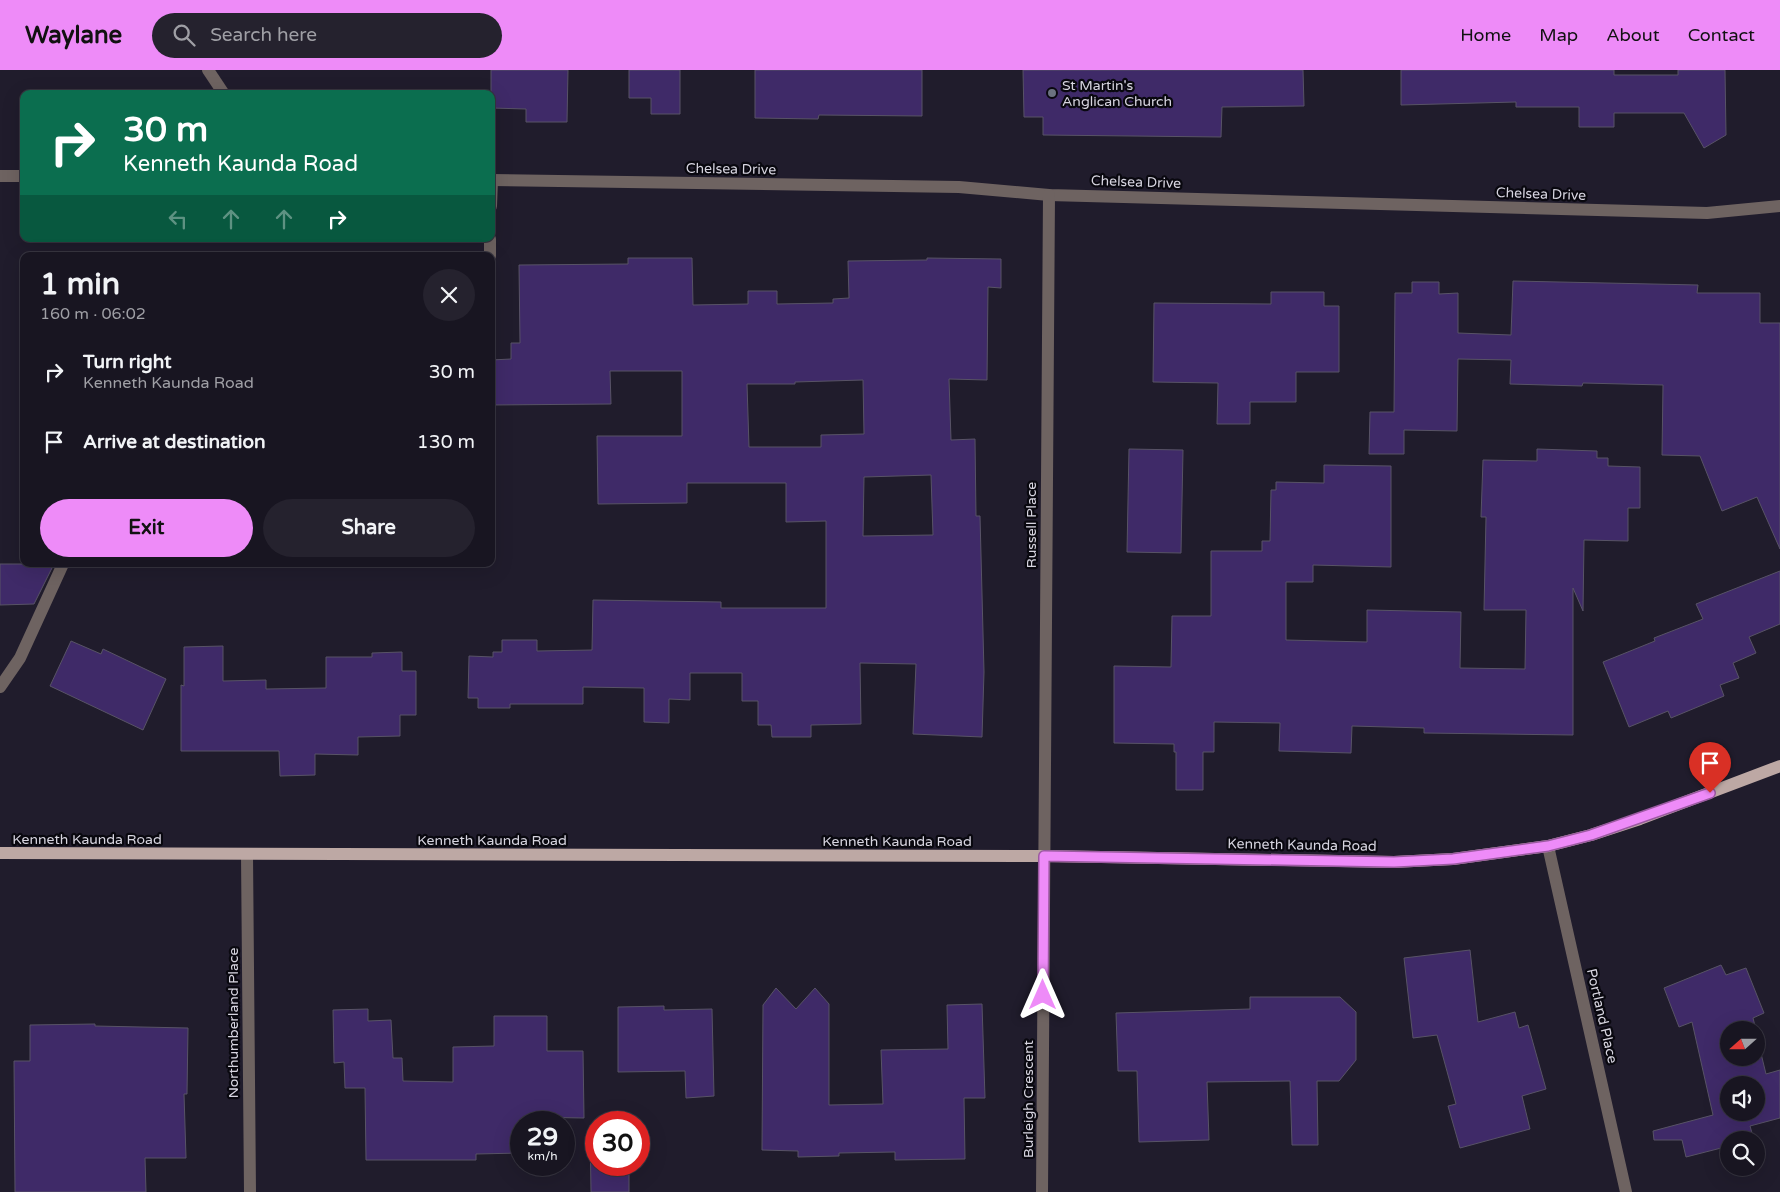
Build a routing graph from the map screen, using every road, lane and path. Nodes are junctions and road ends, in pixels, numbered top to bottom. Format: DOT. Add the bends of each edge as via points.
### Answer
graph roads {
  1 [pos="208,70"];
  2 [pos="221,90"];
  3 [pos="0,176"];
  4 [pos="20,176"];
  5 [pos="495,180"];
  6 [pos="1049,195"];
  7 [pos="1780,206"];
  8 [pos="62,567"];
  9 [pos="0,686"];
  10 [pos="1780,766"];
  11 [pos="1548,846"];
  12 [pos="0,853"];
  13 [pos="247,855"];
  14 [pos="1044,856"];
  15 [pos="250,1192"];
  16 [pos="1042,1192"];
  17 [pos="1626,1192"];
  1 -- 2 [label="street"];
  3 -- 4 [label="street"];
  5 -- 6 [label="street, Chelsea Drive" via="958,187"];
  6 -- 7 [label="street, Chelsea Drive" via="1707,213"];
  6 -- 14 [label="street, Russell Place"];
  8 -- 9 [label="street" via="20,658"];
  10 -- 11 [label="main road, Kenneth Kaunda Road" via="1632,822"];
  11 -- 14 [label="main road, Kenneth Kaunda Road" via="1453,859 1394,862"];
  11 -- 17 [label="street, Portland Place"];
  12 -- 13 [label="main road, Kenneth Kaunda Road"];
  13 -- 14 [label="main road, Kenneth Kaunda Road"];
  13 -- 15 [label="street, Northumberland Place"];
  14 -- 16 [label="street, Burleigh Crescent"];
}
